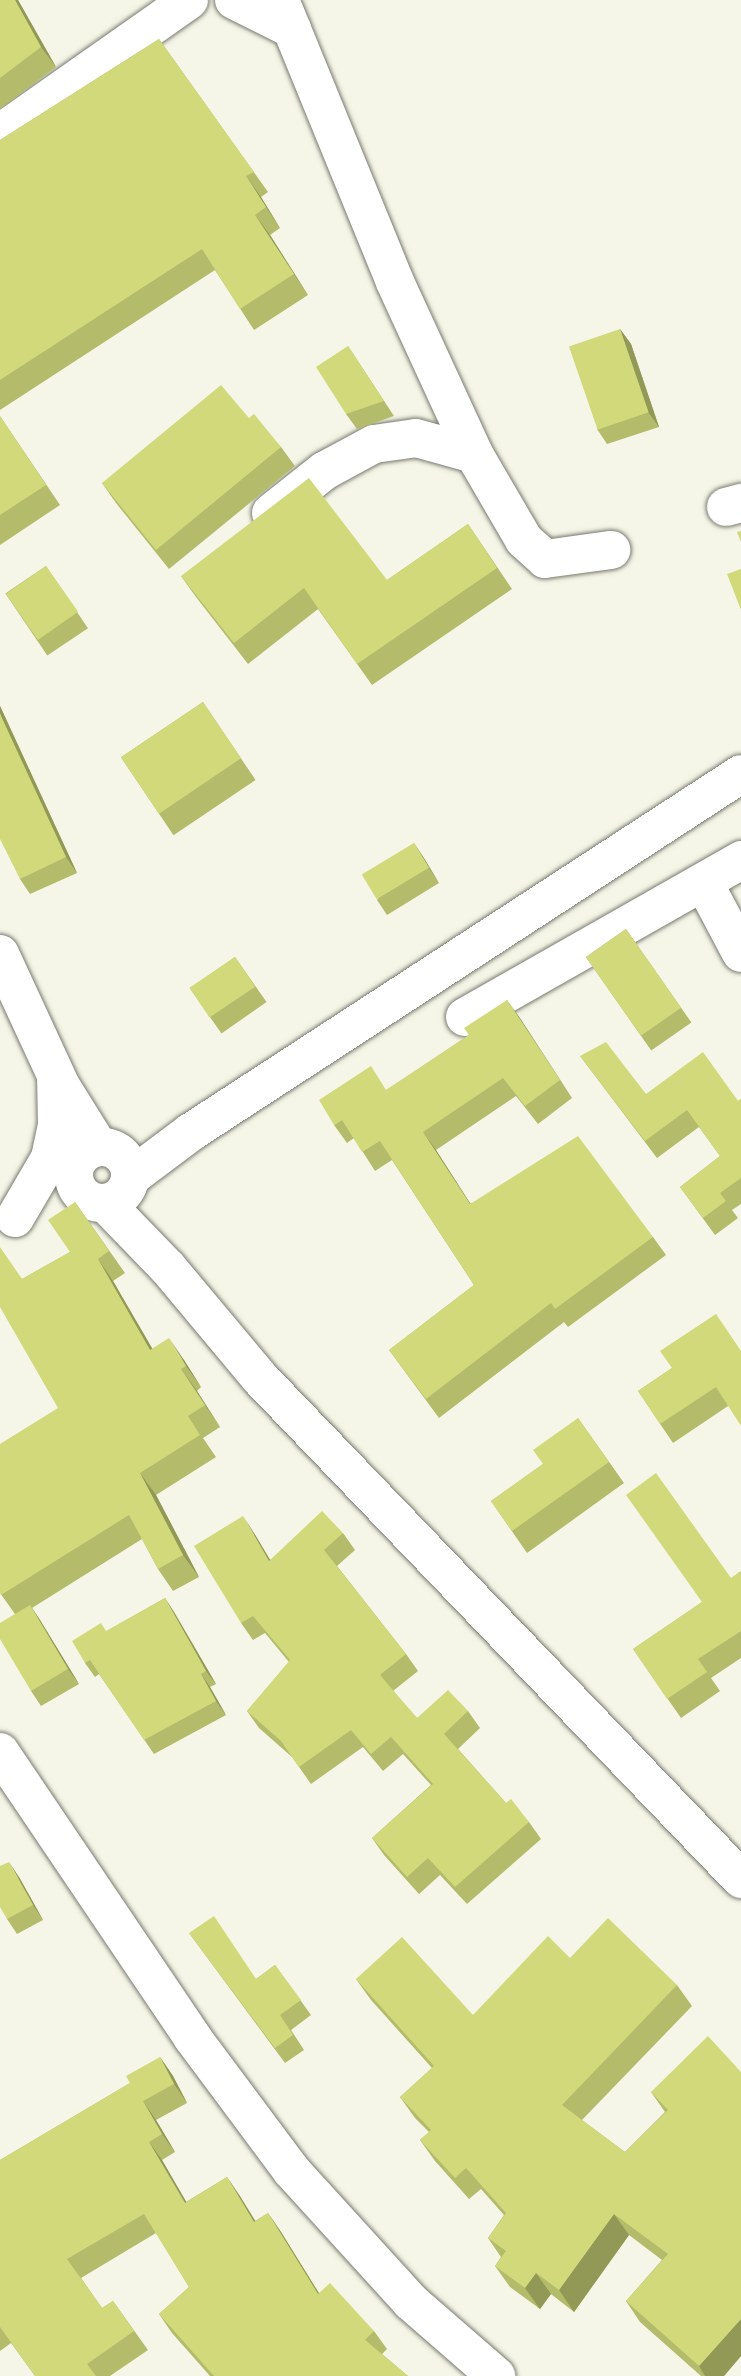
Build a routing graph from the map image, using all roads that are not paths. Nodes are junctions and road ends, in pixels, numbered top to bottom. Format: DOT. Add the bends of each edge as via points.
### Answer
graph roads {
  1 [pos="188,0"];
  2 [pos="234,0"];
  3 [pos="286,14"];
  4 [pos="0,133"];
  5 [pos="474,454"];
  6 [pos="241,536"];
  7 [pos="611,550"];
  8 [pos="741,774"];
  9 [pos="741,860"];
  10 [pos="704,883"];
  11 [pos="741,953"];
  12 [pos="0,954"];
  13 [pos="466,1017"];
  14 [pos="59,1080"];
  15 [pos="103,1176"];
  16 [pos="13,1220"];
  17 [pos="0,1752"];
  18 [pos="741,1879"];
  19 [pos="496,2376"];
  1 -- 4 [label="street"];
  2 -- 3 [label="street"];
  3 -- 5 [label="street" via="395,282"];
  5 -- 6 [label="street" via="416,438 374,444 324,471"];
  5 -- 7 [label="street" via="539,556 553,559"];
  8 -- 15 [label="street" via="191,1132"];
  9 -- 10 [label="street"];
  10 -- 11 [label="street"];
  10 -- 13 [label="street"];
  12 -- 14 [label="street"];
  14 -- 15 [label="street"];
  14 -- 16 [label="street" via="50,1158"];
  15 -- 16 [label="street"];
  15 -- 18 [label="street" via="146,1245 259,1377"];
  17 -- 19 [label="street" via="191,2037 291,2170 411,2302"];
}
